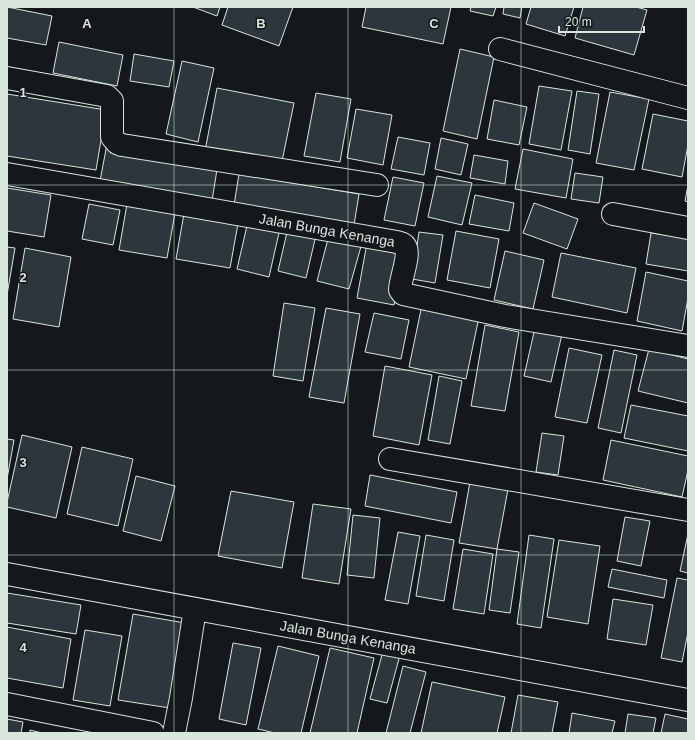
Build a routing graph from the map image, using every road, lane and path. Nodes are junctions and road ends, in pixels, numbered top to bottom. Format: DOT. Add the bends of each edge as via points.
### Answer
graph roads {
  1 [pos="500,49"];
  2 [pos="7,78"];
  3 [pos="688,98"];
  4 [pos="7,174"];
  5 [pos="377,185"];
  6 [pos="613,214"];
  7 [pos="688,228"];
  8 [pos="688,346"];
  9 [pos="390,459"];
  10 [pos="688,510"];
  11 [pos="7,574"];
  12 [pos="195,609"];
  13 [pos="688,700"];
  14 [pos="7,704"];
  15 [pos="153,733"];
  16 [pos="174,733"];
  1 -- 3 [label="street"];
  2 -- 5 [label="street" via="107,96 112,101 112,136 122,145"];
  4 -- 8 [label="street, Jalan Bunga Kenanga" via="397,242 403,244 407,254 400,284 403,294 505,316"];
  6 -- 7 [label="street"];
  9 -- 10 [label="street"];
  11 -- 12 [label="street, Jalan Bunga Kenanga"];
  12 -- 13 [label="street, Jalan Bunga Kenanga"];
  12 -- 16 [label="street"];
  14 -- 15 [label="street"];
}
